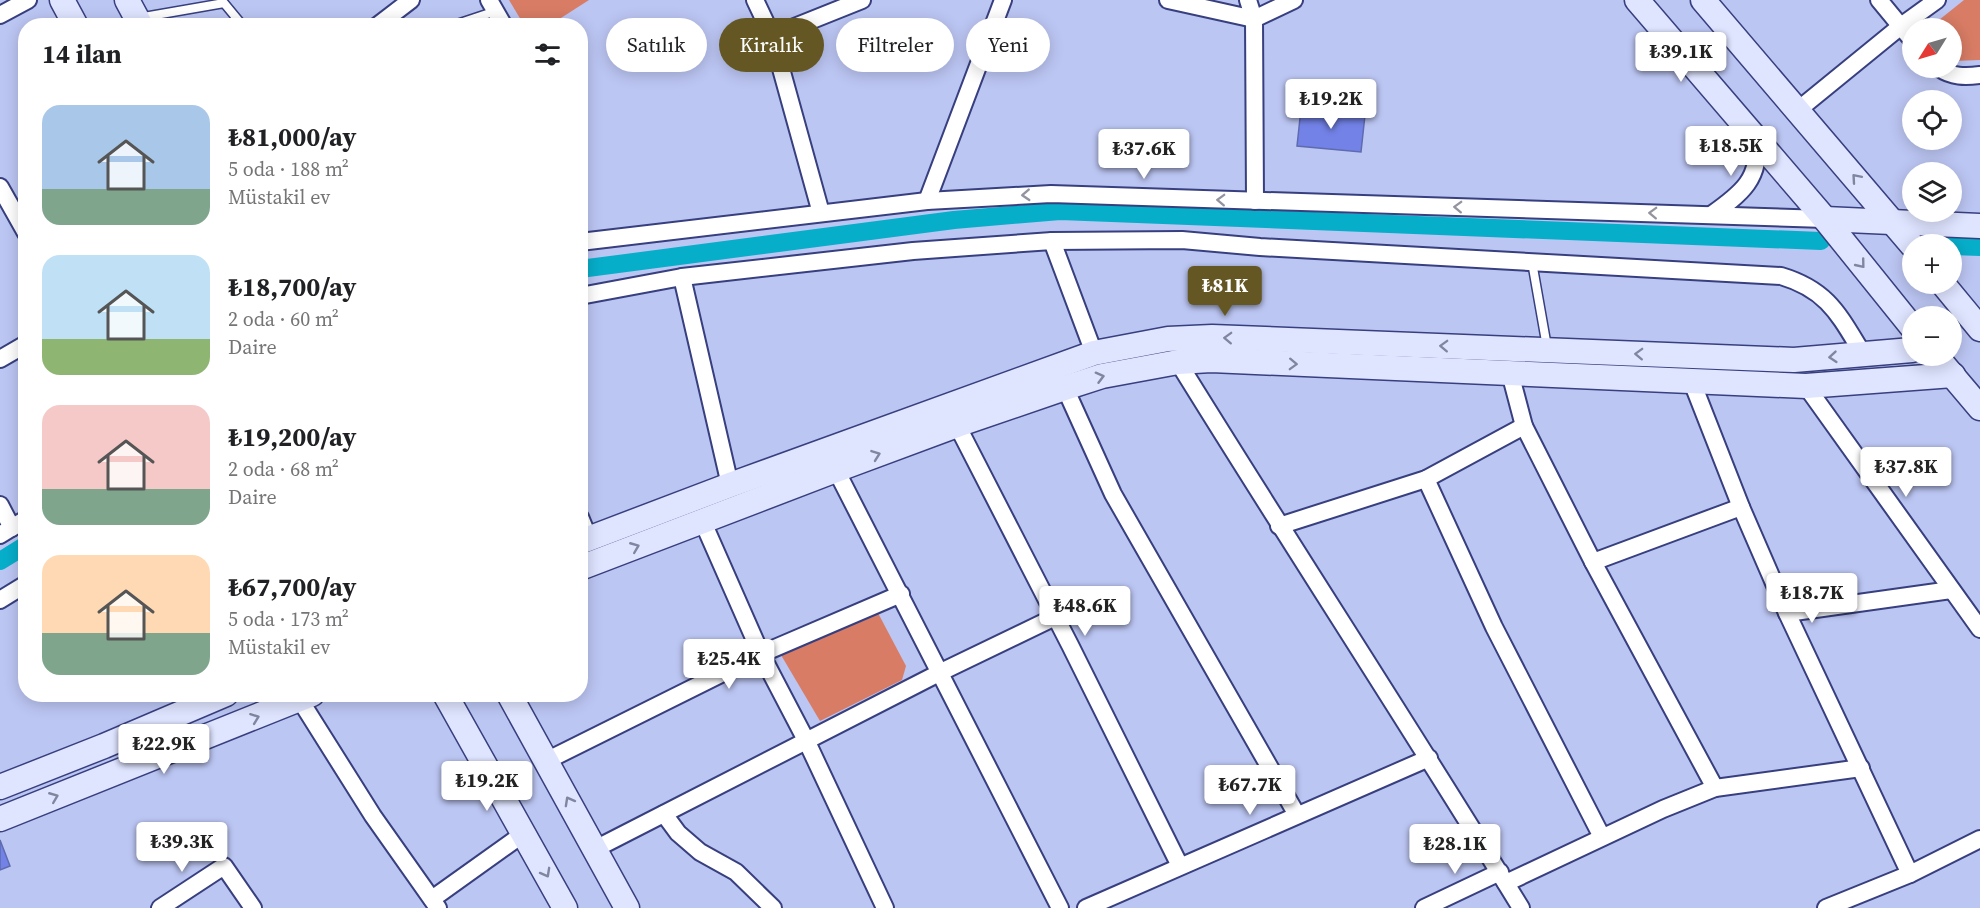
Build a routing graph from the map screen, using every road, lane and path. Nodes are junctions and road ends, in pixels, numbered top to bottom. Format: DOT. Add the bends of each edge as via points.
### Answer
graph roads {
  1 [pos="28,0"];
  2 [pos="62,0"];
  3 [pos="411,0"];
  4 [pos="755,0"];
  5 [pos="862,0"];
  6 [pos="1003,0"];
  7 [pos="1168,0"];
  8 [pos="1248,0"];
  9 [pos="1294,0"];
  10 [pos="1637,0"];
  11 [pos="1703,0"];
  12 [pos="1879,0"];
  13 [pos="1937,0"];
  14 [pos="497,12"];
  15 [pos="0,15"];
  16 [pos="135,15"];
  17 [pos="72,18"];
  18 [pos="236,18"];
  19 [pos="387,18"];
  20 [pos="477,18"];
  21 [pos="764,18"];
  22 [pos="817,18"];
  23 [pos="1254,19"];
  24 [pos="1901,26"];
  25 [pos="782,72"];
  26 [pos="1980,75"];
  27 [pos="1962,76"];
  28 [pos="1798,111"];
  29 [pos="1756,139"];
  30 [pos="0,187"];
  31 [pos="927,201"];
  32 [pos="1255,201"];
  33 [pos="821,213"];
  34 [pos="1711,215"];
  35 [pos="18,219"];
  36 [pos="1824,219"];
  37 [pos="1894,222"];
  38 [pos="1980,226"];
  39 [pos="1903,234"];
  40 [pos="588,241"];
  41 [pos="1052,241"];
  42 [pos="1532,261"];
  43 [pos="682,277"];
  44 [pos="1951,294"];
  45 [pos="588,295"];
  46 [pos="1902,315"];
  47 [pos="1980,329"];
  48 [pos="18,349"];
  49 [pos="1547,350"];
  50 [pos="1902,351"];
  51 [pos="1094,353"];
  52 [pos="1863,354"];
  53 [pos="0,359"];
  54 [pos="1178,362"];
  55 [pos="1945,366"];
  56 [pos="1510,373"];
  57 [pos="1953,375"];
  58 [pos="1692,382"];
  59 [pos="1806,386"];
  60 [pos="1065,388"];
  61 [pos="1980,408"];
  62 [pos="957,425"];
  63 [pos="1524,426"];
  64 [pos="836,470"];
  65 [pos="1426,479"];
  66 [pos="730,485"];
  67 [pos="0,505"];
  68 [pos="1741,507"];
  69 [pos="702,520"];
  70 [pos="1279,526"];
  71 [pos="12,527"];
  72 [pos="588,531"];
  73 [pos="1593,562"];
  74 [pos="588,565"];
  75 [pos="18,589"];
  76 [pos="1951,590"];
  77 [pos="901,594"];
  78 [pos="0,600"];
  79 [pos="1787,613"];
  80 [pos="1055,617"];
  81 [pos="1980,629"];
  82 [pos="761,654"];
  83 [pos="941,672"];
  84 [pos="207,702"];
  85 [pos="293,702"];
  86 [pos="309,702"];
  87 [pos="449,702"];
  88 [pos="513,702"];
  89 [pos="807,742"];
  90 [pos="1429,758"];
  91 [pos="546,761"];
  92 [pos="1861,768"];
  93 [pos="0,787"];
  94 [pos="1715,788"];
  95 [pos="664,814"];
  96 [pos="1297,814"];
  97 [pos="0,819"];
  98 [pos="523,834"];
  99 [pos="1602,837"];
  100 [pos="1980,839"];
  101 [pos="595,849"];
  102 [pos="1180,866"];
  103 [pos="1910,874"];
  104 [pos="1503,878"];
  105 [pos="435,903"];
  106 [pos="1053,906"];
  107 [pos="160,908"];
  108 [pos="253,908"];
  109 [pos="565,908"];
  110 [pos="627,908"];
  111 [pos="773,908"];
  112 [pos="885,908"];
  113 [pos="1086,908"];
  114 [pos="1424,908"];
  115 [pos="1521,908"];
  116 [pos="1826,908"];
  1 -- 15 [label="street"];
  2 -- 17 [label="street"];
  3 -- 19 [label="street"];
  4 -- 21 [label="street"];
  5 -- 22 [label="street"];
  6 -- 31 [label="street"];
  7 -- 23 [label="street"];
  8 -- 23 [label="street"];
  9 -- 23 [label="street"];
  10 -- 29 [label="street"];
  11 -- 28 [label="street"];
  12 -- 24 [label="street"];
  13 -- 24 [label="street"];
  14 -- 20 [label="lane"];
  16 -- 18 [label="lane" via="224,3"];
  23 -- 32 [label="street"];
  24 -- 28 [label="street"];
  25 -- 33 [label="street"];
  26 -- 27 [label="street"];
  37 -- 28 [label="street, one-way"];
  29 -- 34 [label="street" via="1758,155 1749,182"];
  29 -- 36 [label="street"];
  30 -- 35 [label="street"];
  32 -- 31 [label="street, one-way" via="1051,194"];
  31 -- 33 [label="street"];
  34 -- 32 [label="street, one-way"];
  33 -- 40 [label="street"];
  34 -- 36 [label="street"];
  36 -- 37 [label="street"];
  36 -- 46 [label="street, one-way"];
  37 -- 38 [label="street"];
  37 -- 39 [label="street"];
  41 -- 42 [label="street" via="1182,240"];
  41 -- 43 [label="street" via="913,251"];
  41 -- 51 [label="street"];
  42 -- 49 [label="lane"];
  42 -- 52 [label="street" via="1781,276 1807,286 1827,301"];
  43 -- 45 [label="street"];
  43 -- 66 [label="street"];
  44 -- 47 [label="street"];
  48 -- 53 [label="street"];
  49 -- 51 [label="street, one-way" via="1212,337 1168,339"];
  52 -- 49 [label="street, one-way" via="1794,360"];
  50 -- 52 [label="street"];
  51 -- 66 [label="street"];
  54 -- 56 [label="street, one-way" via="1211,360"];
  60 -- 54 [label="street, one-way" via="1102,376"];
  54 -- 70 [label="street"];
  55 -- 57 [label="street"];
  56 -- 58 [label="street"];
  56 -- 63 [label="street"];
  57 -- 59 [label="street"];
  57 -- 61 [label="street"];
  58 -- 59 [label="street"];
  58 -- 68 [label="street"];
  59 -- 76 [label="street"];
  60 -- 62 [label="street"];
  60 -- 96 [label="street" via="1113,494"];
  64 -- 62 [label="street, one-way"];
  62 -- 80 [label="street"];
  63 -- 65 [label="street"];
  63 -- 73 [label="street"];
  64 -- 69 [label="street"];
  64 -- 77 [label="street"];
  65 -- 70 [label="street"];
  65 -- 99 [label="street" via="1494,627"];
  66 -- 72 [label="street"];
  67 -- 71 [label="street"];
  68 -- 73 [label="street"];
  68 -- 79 [label="street"];
  74 -- 69 [label="street, one-way"];
  69 -- 82 [label="street"];
  70 -- 90 [label="street"];
  73 -- 94 [label="street"];
  75 -- 78 [label="street"];
  76 -- 79 [label="street"];
  76 -- 81 [label="street"];
  77 -- 82 [label="street"];
  77 -- 83 [label="street"];
  79 -- 92 [label="street"];
  80 -- 83 [label="street"];
  80 -- 102 [label="street"];
  82 -- 89 [label="street"];
  82 -- 91 [label="street"];
  83 -- 89 [label="street"];
  83 -- 106 [label="street"];
  84 -- 93 [label="street"];
  97 -- 85 [label="street, one-way"];
  86 -- 105 [label="street" via="373,816"];
  87 -- 98 [label="street"];
  88 -- 91 [label="street"];
  89 -- 95 [label="street"];
  89 -- 112 [label="street"];
  90 -- 96 [label="street"];
  90 -- 104 [label="street"];
  101 -- 91 [label="street, one-way"];
  92 -- 94 [label="street"];
  92 -- 103 [label="street"];
  94 -- 99 [label="street"];
  95 -- 101 [label="street"];
  95 -- 111 [label="street" via="700,852 736,872"];
  96 -- 102 [label="street"];
  98 -- 105 [label="street"];
  98 -- 109 [label="street, one-way"];
  99 -- 104 [label="street"];
  100 -- 103 [label="street"];
  101 -- 110 [label="street"];
  102 -- 113 [label="street"];
  103 -- 116 [label="street"];
  104 -- 114 [label="street"];
  104 -- 115 [label="street"];
  107 -- 108 [label="street" via="224,866"];
}
